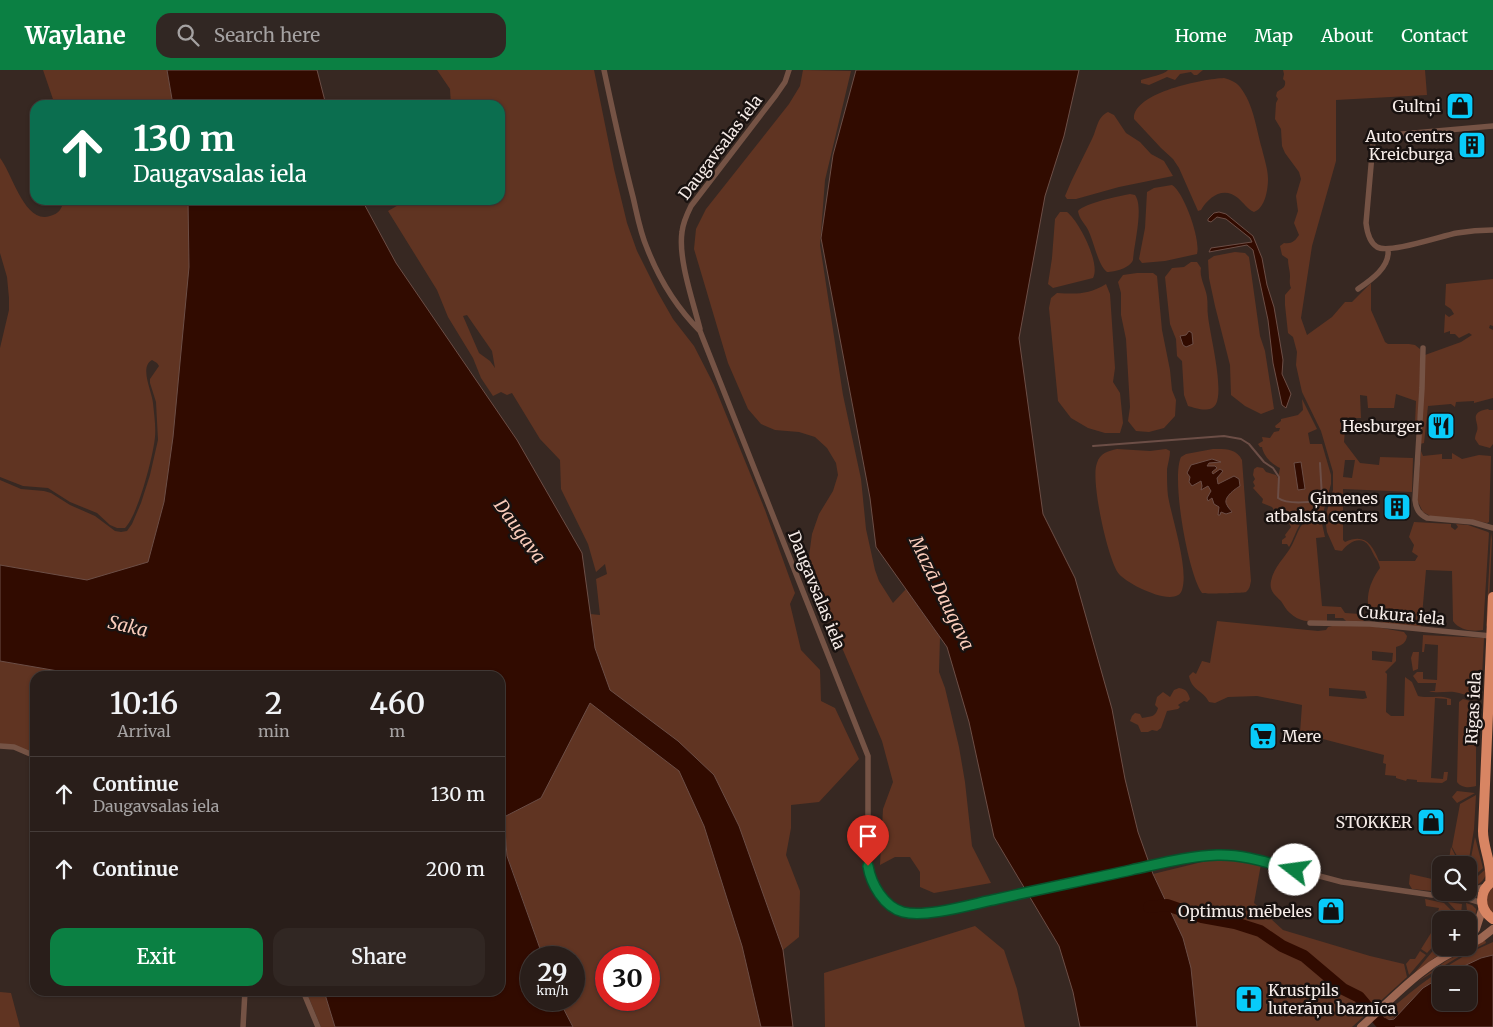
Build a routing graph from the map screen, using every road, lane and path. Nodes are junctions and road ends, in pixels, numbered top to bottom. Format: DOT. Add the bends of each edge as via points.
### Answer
graph roads {
  1 [pos="604,70"];
  2 [pos="790,70"];
  3 [pos="1493,126"];
  4 [pos="1492,230"];
  5 [pos="1388,250"];
  6 [pos="1358,289"];
  7 [pos="700,331"];
  8 [pos="1423,348"];
  9 [pos="1493,528"];
  10 [pos="1493,597"];
  11 [pos="1492,620"];
  12 [pos="1310,623"];
  13 [pos="1491,636"];
  14 [pos="1491,696"];
  15 [pos="0,746"];
  16 [pos="30,754"];
  17 [pos="1483,820"];
  18 [pos="1493,852"];
  19 [pos="1490,883"];
  20 [pos="1477,888"];
  21 [pos="1432,895"];
  22 [pos="1474,901"];
  23 [pos="1483,905"];
  24 [pos="1493,919"];
  25 [pos="1477,926"];
  26 [pos="1493,929"];
  27 [pos="1477,941"];
  28 [pos="1448,956"];
  29 [pos="245,996"];
  30 [pos="305,996"];
  31 [pos="243,1027"];
  32 [pos="318,1027"];
  33 [pos="1361,1027"];
  1 -- 7 [label="street, Daugavsalas iela" via="646,248 672,295"];
  2 -- 7 [label="street, Daugavsalas iela" via="776,95 685,218 681,246"];
  3 -- 5 [label="street" via="1380,136 1374,140 1367,232 1378,248"];
  4 -- 5 [label="street" via="1456,233"];
  5 -- 6 [label="street" via="1388,259 1380,270"];
  7 -- 21 [label="street, Daugavsalas iela" via="868,756 868,866 870,876 888,904 898,910 922,913 1209,855 1254,859 1342,882"];
  8 -- 9 [label="street" via="1417,509 1427,518 1472,522"];
  10 -- 11 [label="highway, Rīgas iela"];
  11 -- 13 [label="highway, Rīgas iela"];
  12 -- 13 [label="street, Cukura iela" via="1370,624"];
  13 -- 14 [label="highway, Rīgas iela"];
  14 -- 17 [label="highway, Rīgas iela"];
  15 -- 16 [label="street" via="14,747"];
  17 -- 18 [label="highway, Rīgas iela"];
  17 -- 19 [label="highway, Rīgas iela" via="1484,847 1492,871"];
  19 -- 20 [label="street"];
  19 -- 23 [label="highway, Rīgas iela" via="1483,893"];
  22 -- 23 [label="street"];
  23 -- 24 [label="highway"];
  23 -- 25 [label="main road"];
  26 -- 27 [label="main road"];
  28 -- 33 [label="main road" via="1423,972"];
  29 -- 31 [label="street"];
  30 -- 32 [label="street"];
}
